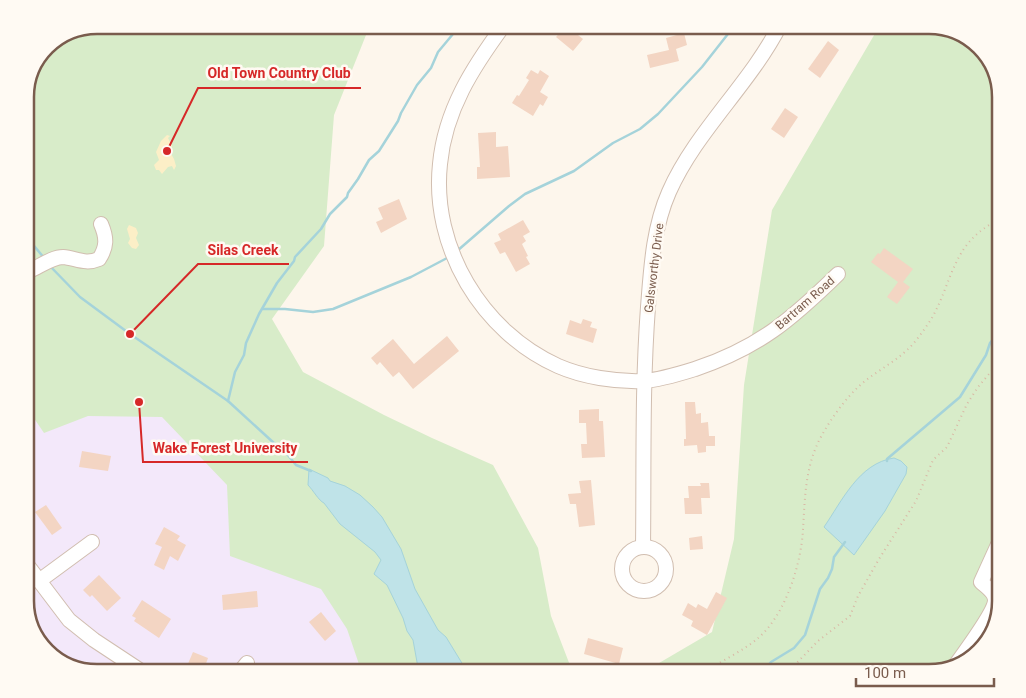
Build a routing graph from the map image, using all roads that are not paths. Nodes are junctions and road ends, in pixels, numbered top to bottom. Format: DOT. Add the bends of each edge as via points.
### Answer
graph roads {
  1 [pos="497,34"];
  2 [pos="774,34"];
  3 [pos="101,224"];
  4 [pos="34,268"];
  5 [pos="838,274"];
  6 [pos="645,381"];
  7 [pos="92,542"];
  8 [pos="643,546"];
  9 [pos="992,558"];
  10 [pos="34,574"];
  11 [pos="39,581"];
  12 [pos="992,592"];
  13 [pos="992,608"];
  14 [pos="962,655"];
  15 [pos="130,664"];
  1 -- 6 [label="street, Bartram Road" via="459,94 440,162 439,189 445,233 460,271 482,306 524,346 574,372 617,380"];
  2 -- 6 [label="street, Galsworthy Drive" via="695,147 663,207 650,281"];
  3 -- 4 [label="street" via="106,245 99,259 83,262 62,257"];
  5 -- 6 [label="street, Bartram Road" via="798,312 751,345 688,371"];
  6 -- 8 [label="street, Galsworthy Drive"];
  7 -- 11 [label="street"];
  9 -- 12 [label="street" via="981,582"];
  10 -- 11 [label="street"];
  11 -- 15 [label="street" via="69,620"];
  13 -- 14 [label="street"];
}
